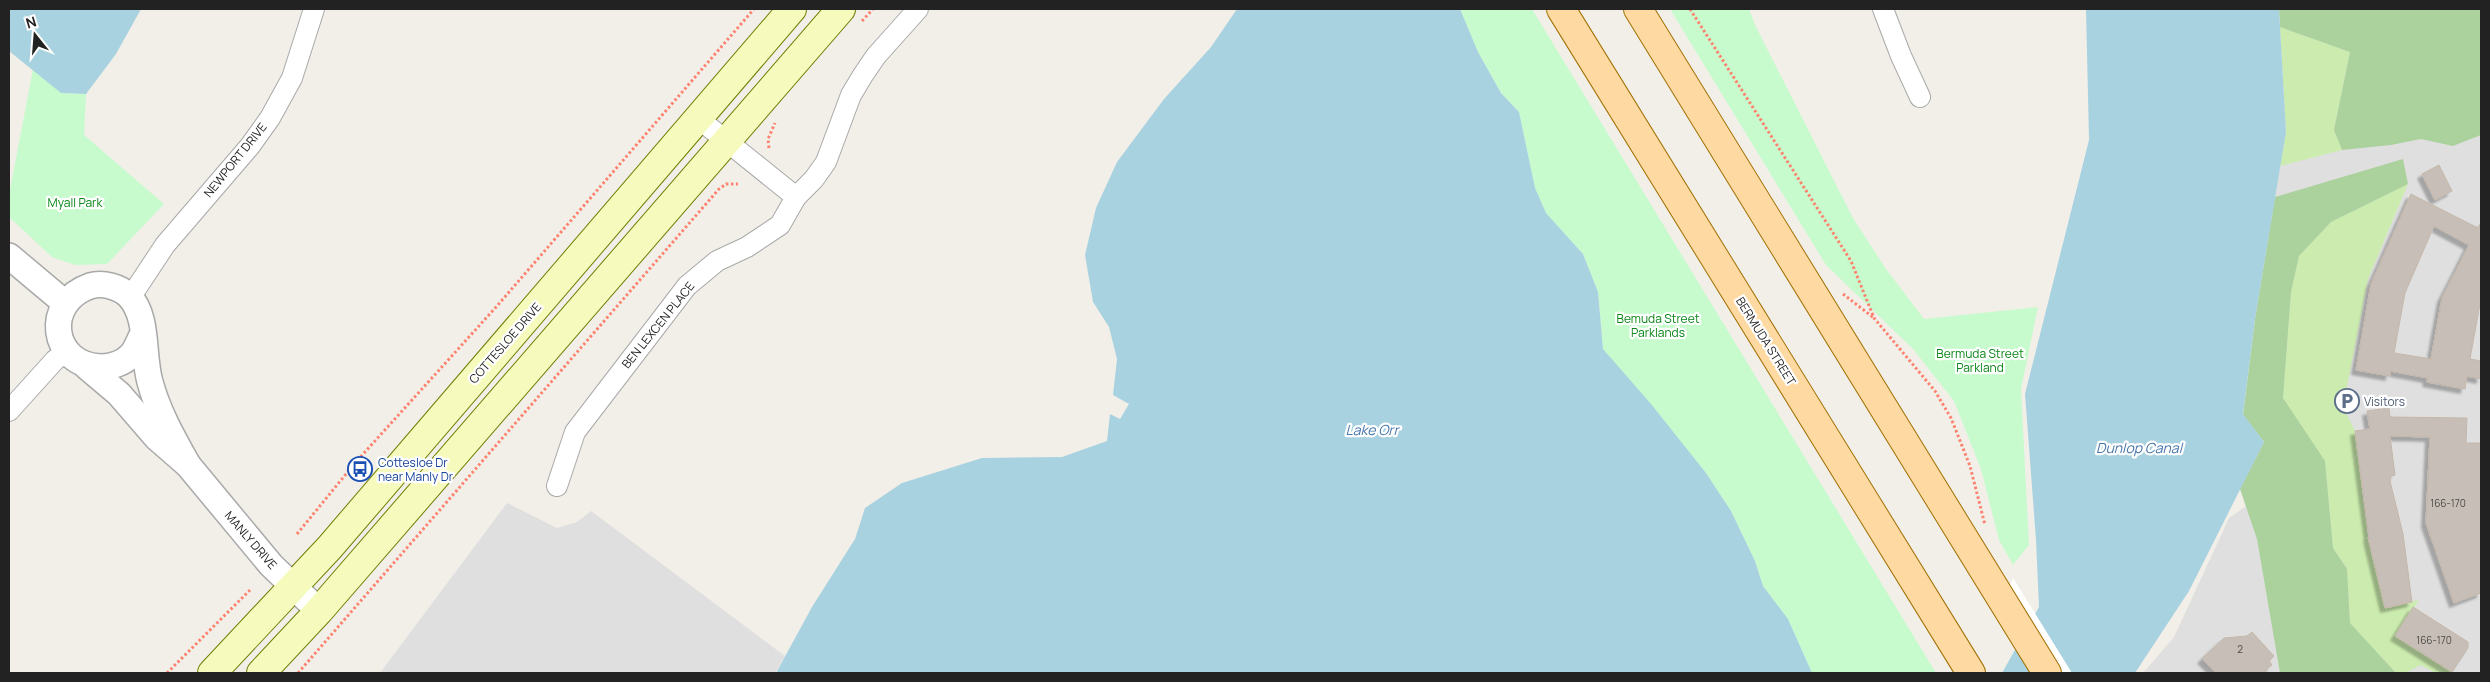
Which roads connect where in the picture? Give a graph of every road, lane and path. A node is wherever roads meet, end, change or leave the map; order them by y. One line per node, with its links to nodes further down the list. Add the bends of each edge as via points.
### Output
1 (314, 9): 16 (street, NEWPORT DRIVE, via 292,78 270,118 165,245)
2 (754, 9): 25 (path, via 503,299 355,463)
3 (792, 9): 11 (main road, COTTESLOE DRIVE)
4 (841, 9): 12 (main road)
5 (918, 9): 14 (street, BEN LEXCEN PLACE, via 862,75 851,95 826,162)
6 (1561, 9): 33 (main road, BERMUDA STREET)
7 (1638, 9): 34 (main road)
8 (1690, 9): 24 (path, via 1852,261 1874,318 1935,391 1951,418 1970,466)
9 (1883, 9): 10 (street)
10 (1920, 97)
11 (699, 119): 12 (street); 26 (main road, COTTESLOE DRIVE)
12 (726, 142): 14 (street); 28 (main road)
13 (738, 184): 32 (path, via 726,184 719,189)
14 (796, 197): 23 (street, BEN LEXCEN PLACE, via 780,226 746,248 717,261 687,286 575,432)
15 (9, 256): 17 (street)
16 (130, 298): 17 (street, via 110,285 93,285 77,291); 18 (street, via 136,303 142,319)
17 (65, 303): 19 (street, via 58,328)
18 (142, 335): 20 (street, via 131,356 111,367); 22 (street, MANLY DRIVE, via 150,381 162,417)
19 (67, 352): 20 (street); 21 (street, via 55,360)
20 (87, 367): 22 (street, MANLY DRIVE, via 120,394 157,438)
21 (9, 411)
22 (188, 465): 26 (street, MANLY DRIVE, via 242,532)
23 (557, 486)
24 (1987, 532)
25 (297, 534)
26 (294, 586): 28 (street, MANLY DRIVE); 30 (main road, COTTESLOE DRIVE)
27 (250, 590): 29 (path)
28 (318, 611): 31 (main road)
29 (167, 673)
30 (212, 673)
31 (261, 673)
32 (298, 673)
33 (1971, 673)
34 (2047, 673)

